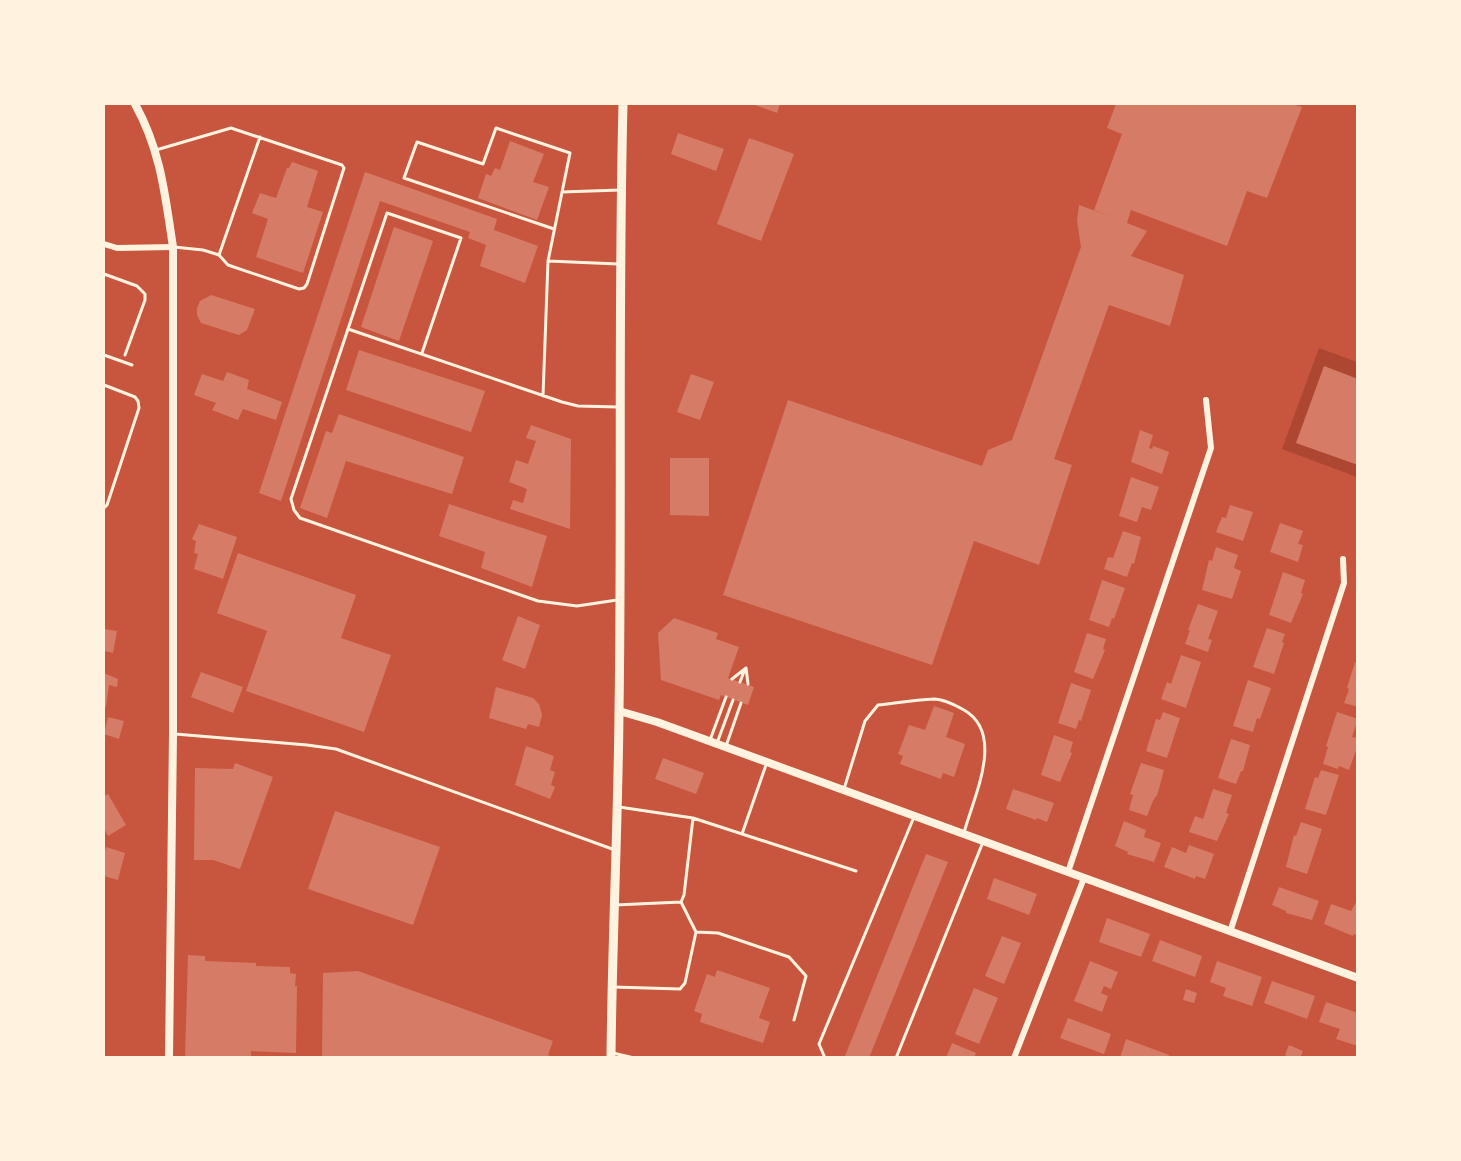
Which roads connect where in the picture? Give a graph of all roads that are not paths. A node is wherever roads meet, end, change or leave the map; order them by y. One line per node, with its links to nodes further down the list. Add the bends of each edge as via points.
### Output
1 (135, 104): 4 (street)
2 (623, 104): 5 (main road)
3 (260, 136): 4 (lane, via 225,129); 10 (lane); 10 (lane, via 344,168 307,284 299,289 228,265)
4 (156, 150): 9 (street)
5 (622, 189): 6 (lane); 12 (main road)
6 (562, 192): 7 (lane); 7 (lane, via 570,153 496,128 483,164 417,142 404,178)
7 (554, 230): 11 (lane)
8 (104, 243): 9 (street, via 117,248)
9 (173, 247): 10 (lane); 30 (street)
10 (219, 255)
11 (548, 261): 12 (lane); 17 (lane)
12 (622, 264): 19 (main road)
13 (348, 329): 14 (lane); 14 (lane, via 387,213 460,238); 21 (lane, via 291,499 300,518 538,601 577,606)
14 (422, 353): 17 (lane)
15 (104, 356): 16 (lane)
16 (132, 365)
17 (543, 396): 19 (lane, via 578,406)
18 (1206, 400): 43 (street, via 1211,448)
19 (620, 407): 21 (main road)
20 (1343, 559): 48 (street, via 1344,583)
21 (619, 599): 29 (main road)
22 (746, 668): 23 (lane); 24 (lane); 25 (lane)
23 (732, 679)
24 (740, 682)
25 (748, 684)
26 (726, 697): 31 (lane)
27 (733, 700): 31 (lane)
28 (741, 703): 32 (lane)
29 (619, 711): 31 (street); 35 (main road)
30 (173, 734): 41 (lane, via 336,749); 53 (street)
31 (713, 743): 32 (street)
32 (726, 747): 33 (street)
33 (767, 762): 34 (street); 38 (lane)
34 (844, 791): 36 (street); 39 (lane, via 865,721 878,705 936,699 953,704 973,715 981,727 986,749)
35 (617, 807): 37 (lane); 41 (main road)
36 (914, 817): 39 (street); 55 (lane, via 819,1044)
37 (693, 818): 38 (lane); 45 (lane)
38 (742, 834): 42 (lane)
39 (963, 835): 40 (street)
40 (982, 842): 43 (street); 56 (lane)
41 (617, 851): 46 (main road)
42 (856, 871)
43 (1068, 872): 44 (street)
44 (1084, 878): 48 (street); 57 (street)
45 (681, 902): 46 (lane); 47 (lane)
46 (614, 905): 50 (main road)
47 (696, 932): 50 (lane, via 685,983 680,988); 51 (lane, via 718,933 789,957 806,976)
48 (1230, 932): 49 (street)
49 (1358, 978)
50 (612, 987): 52 (main road)
51 (794, 1020)
52 (611, 1055): 54 (lane)
53 (170, 1058)
54 (634, 1058)
55 (825, 1058)
56 (896, 1058)
57 (1014, 1058)

